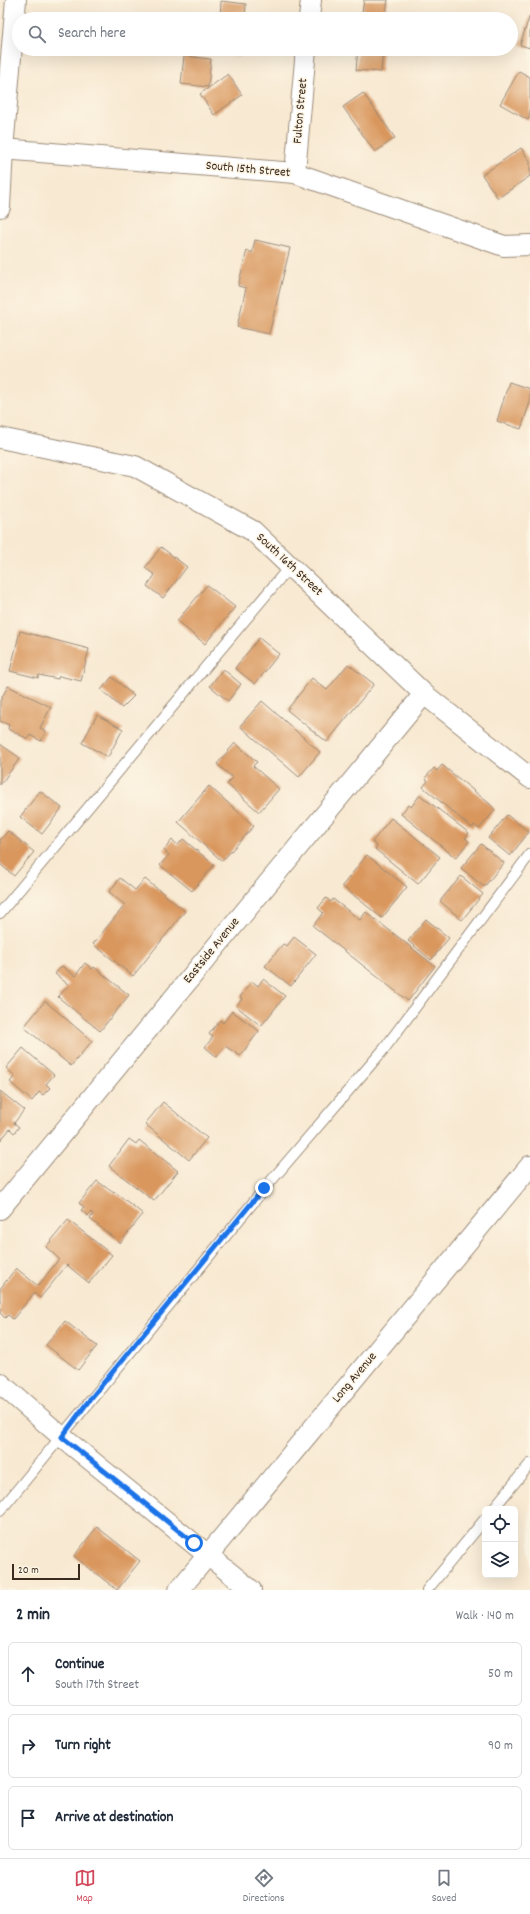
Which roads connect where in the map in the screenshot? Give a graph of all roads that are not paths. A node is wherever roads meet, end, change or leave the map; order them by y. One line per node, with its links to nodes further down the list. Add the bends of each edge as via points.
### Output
1 (16, 0): 3 (street)
2 (311, 0): 4 (street)
3 (15, 12)
4 (310, 12)
5 (12, 46): 7 (street)
6 (305, 56): 8 (street, Fulton Street)
7 (3, 149): 8 (street, South 15th Street); 9 (street)
8 (295, 173): 10 (street, South 15th Street, via 504,246)
9 (0, 207)
10 (530, 245)
11 (0, 438): 12 (street, South 16th Street, via 135,466 253,531)
12 (291, 565): 13 (street, South 16th Street); 16 (lane)
13 (424, 694): 14 (street, South 16th Street); 18 (street, Eastside Avenue)
14 (530, 778)
15 (530, 854): 20 (lane, via 384,1049 264,1188 87,1403)
16 (0, 913)
17 (530, 1166): 25 (street, Long Avenue)
18 (0, 1209)
19 (0, 1383): 20 (street)
20 (62, 1437): 23 (lane); 25 (street)
21 (530, 1464): 22 (lane)
22 (495, 1506)
23 (0, 1511)
24 (482, 1523): 28 (lane)
25 (209, 1555): 26 (street, Long Avenue); 27 (street)
26 (179, 1590)
27 (251, 1590)
28 (427, 1590)

